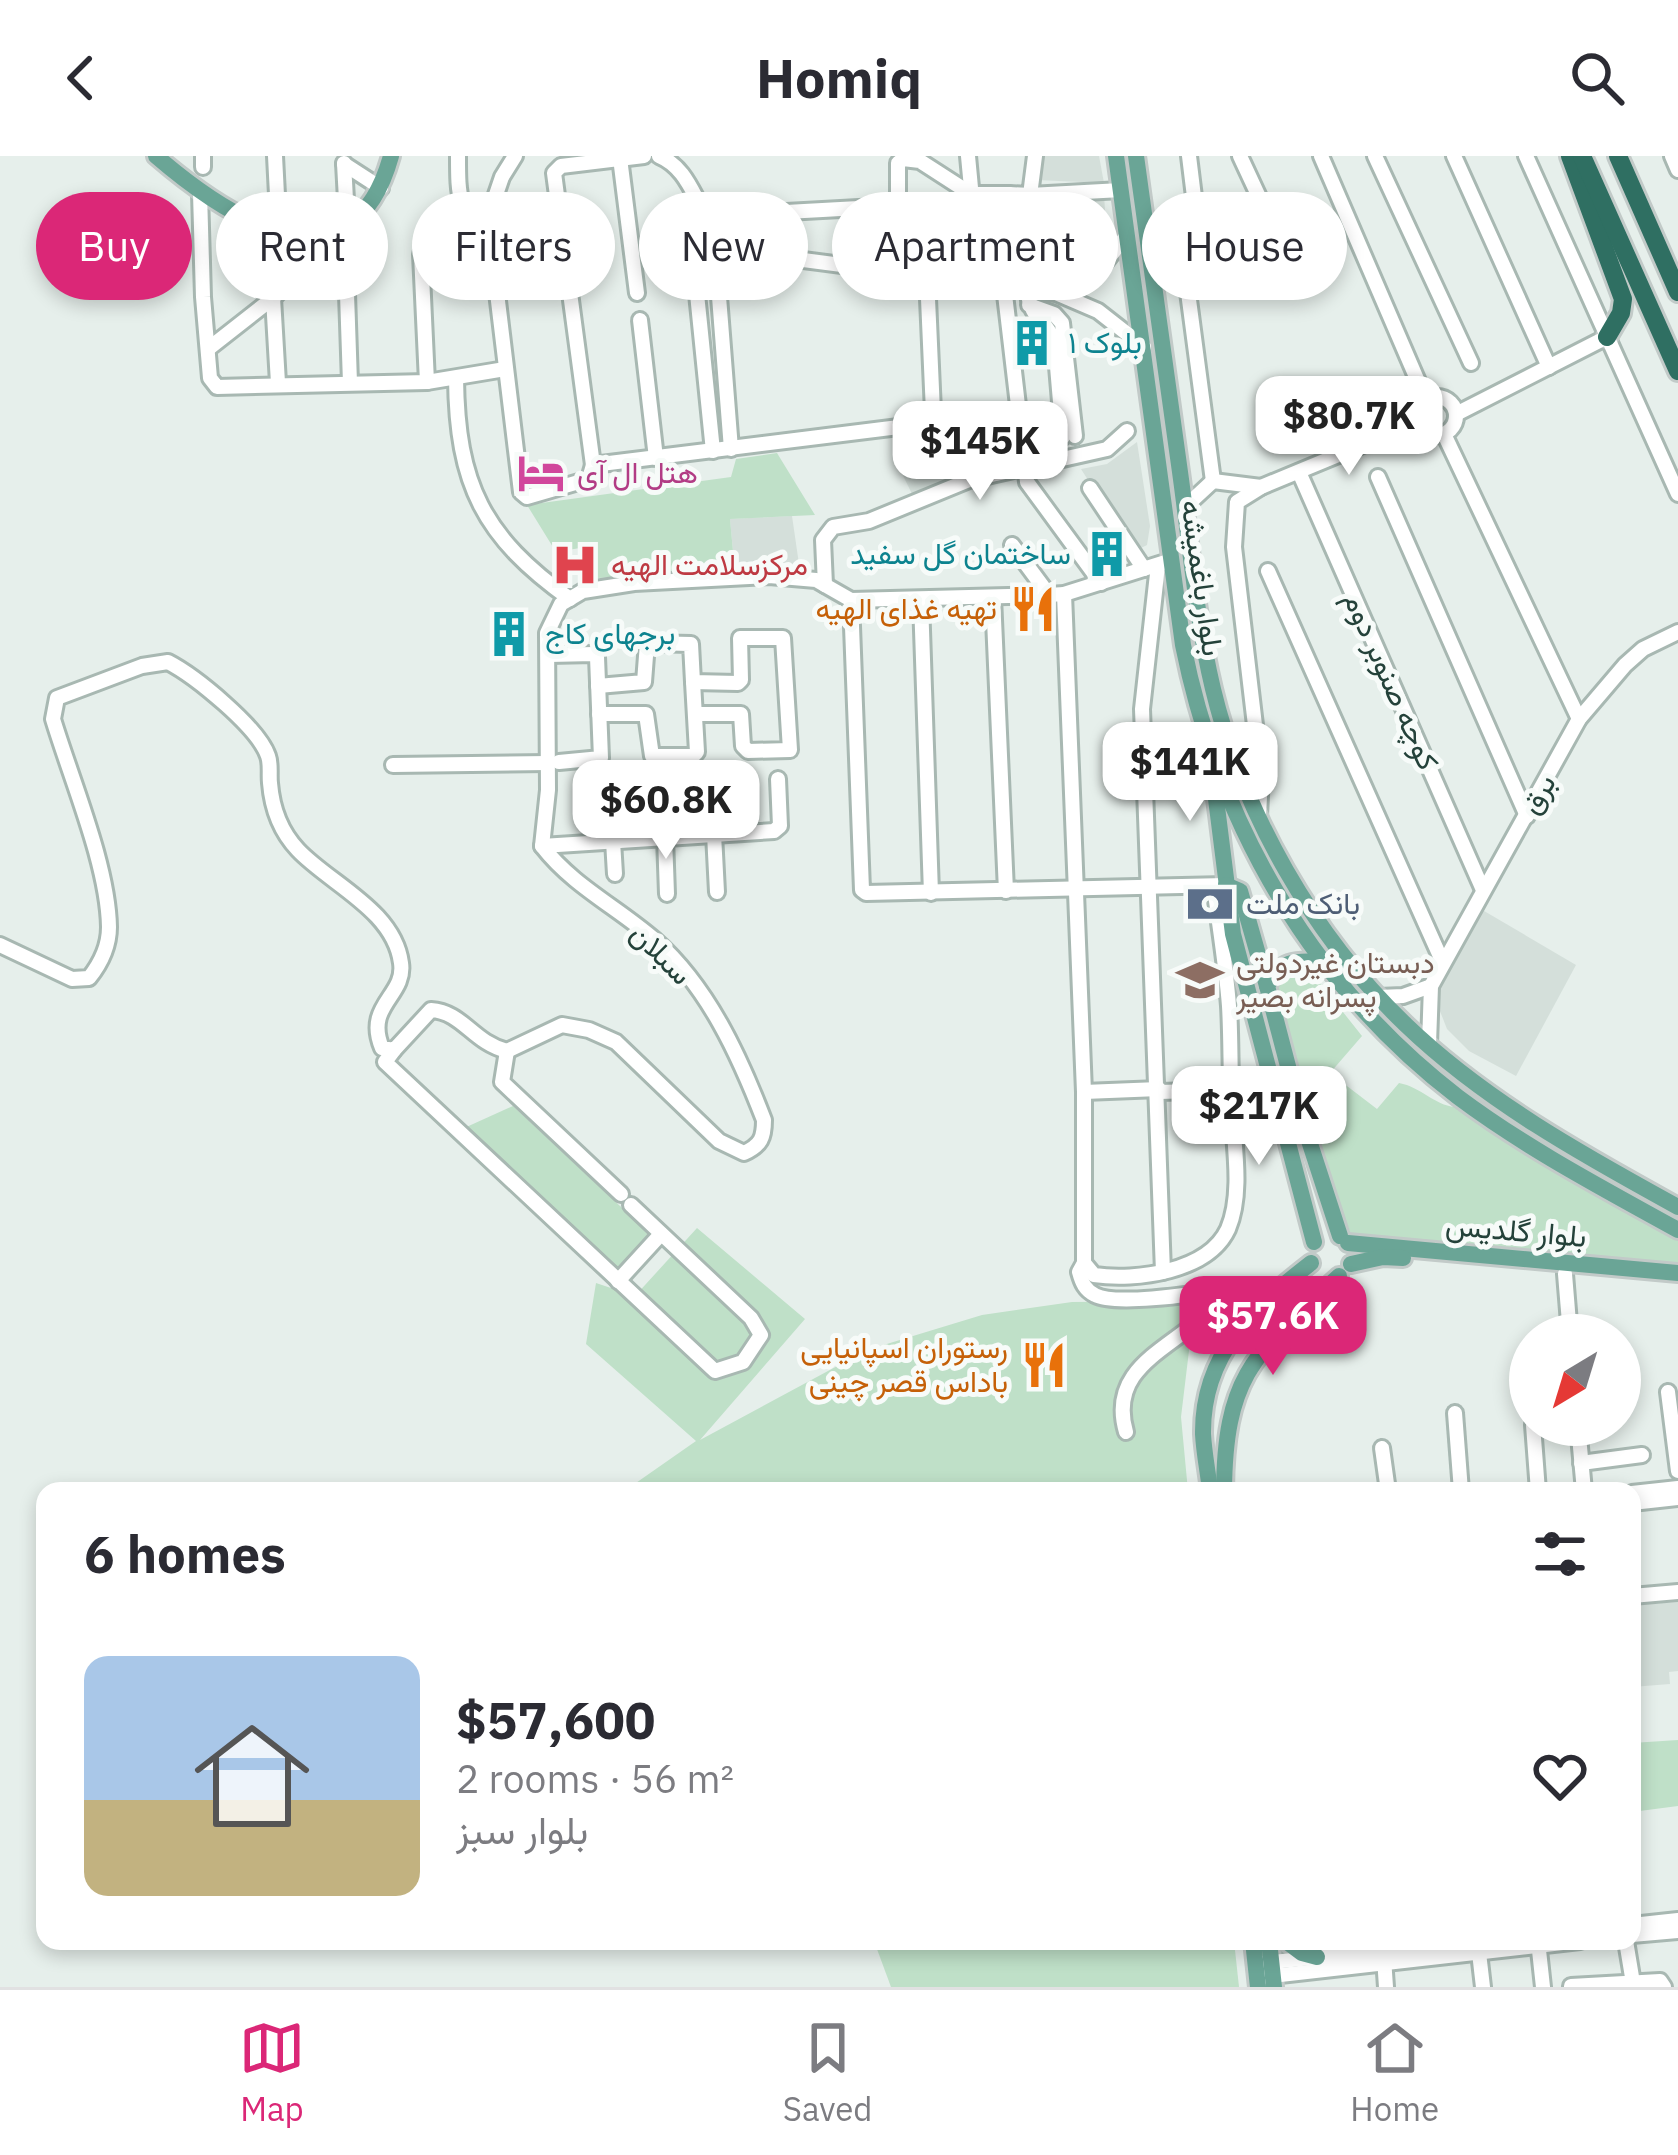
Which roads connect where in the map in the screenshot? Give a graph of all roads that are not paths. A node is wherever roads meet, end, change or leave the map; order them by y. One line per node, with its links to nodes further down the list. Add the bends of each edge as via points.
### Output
1 (156, 156): 40 (main road)
2 (275, 156): 28 (street)
3 (391, 156): 26 (main road)
4 (458, 156): 31 (street)
5 (515, 156): 32 (street)
6 (644, 156): 22 (street)
7 (658, 156): 33 (street)
8 (968, 156): 36 (street)
9 (1034, 156): 37 (street)
10 (1116, 156): 27 (main road, بلوار باغمیشه)
11 (1136, 156): 41 (main road, بلوار باغمیشه)
12 (1240, 156): 39 (street)
13 (1321, 156): 73 (street)
14 (1376, 156): 65 (street)
15 (1454, 156): 66 (street)
16 (1526, 156): 62 (street)
17 (1570, 156): 62 (highway, via 1623,299)
18 (1582, 156): 68 (highway)
19 (1618, 156): 46 (highway)
20 (1672, 156): 25 (street)
21 (1191, 157): 86 (street, via 1200,245 1197,259 1184,262)
22 (620, 158): 48 (street); 82 (street, via 554,173)
23 (344, 160): 26 (street); 29 (street)
24 (934, 163): 34 (street, via 903,159); 35 (street)
25 (1678, 170)
26 (381, 188): 30 (main road)
27 (1121, 190): 38 (street); 44 (main road, بلوار باغمیشه)
28 (277, 192)
29 (346, 192)
30 (378, 192)
31 (460, 192)
32 (498, 192)
33 (695, 192)
34 (896, 192)
35 (973, 192)
36 (976, 192)
37 (1030, 192)
38 (1085, 192)
39 (1257, 192)
40 (200, 193): 42 (main road); 64 (street)
41 (1142, 199)
42 (216, 203)
43 (1142, 214): 44 (street)
44 (1126, 225): 45 (street); 63 (main road, بلوار باغمیشه)
45 (1118, 239)
46 (1674, 274): 47 (highway)
47 (1678, 292)
48 (637, 293)
49 (269, 300): 64 (street)
50 (272, 300): 71 (street)
51 (347, 300): 72 (street)
52 (423, 300): 70 (street)
53 (497, 300): 67 (street)
54 (698, 300): 80 (street)
55 (719, 300): 79 (street)
56 (928, 300): 79 (street, via 933,412 923,424)
57 (1019, 300): 83 (street)
58 (1032, 300): 78 (street, via 1062,323)
59 (1072, 300): 63 (street)
60 (1156, 300): 90 (main road, بلوار باغمیشه)
61 (640, 320): 81 (street)
62 (1606, 337): 66 (street); 89 (street)
63 (1144, 347): 92 (main road, بلوار باغمیشه)
64 (208, 349): 71 (street, via 217,387)
65 (1471, 363)
66 (1549, 367): 74 (street)
67 (505, 369): 69 (street); 82 (street, via 524,496 589,479)
68 (1678, 371)
69 (456, 378): 70 (street); 98 (street, via 460,456 481,506 508,545)
70 (427, 382): 72 (street)
71 (278, 383): 72 (street)
72 (350, 383)
73 (1426, 400): 74 (street, via 1445,399); 75 (street)
74 (1456, 414): 77 (street)
75 (1418, 422): 77 (street); 84 (street)
76 (1127, 431): 83 (street, via 1107,449)
77 (1444, 434): 107 (street)
78 (1069, 437)
79 (731, 449): 80 (street)
80 (713, 451): 81 (street)
81 (656, 458): 82 (street)
82 (593, 465)
83 (1024, 467): 94 (street); 95 (street, via 833,527 823,540)
84 (1299, 472): 88 (street); 124 (street, کوچه صنوبر دوم)
85 (1378, 477): 114 (street)
86 (1213, 481): 88 (street); 90 (street)
87 (1090, 488): 92 (street)
88 (1261, 488): 115 (street, via 1237,502 1233,520 1262,776)
89 (1678, 494)
90 (1185, 507): 115 (main road, بلوار باغمیشه, via 1214,693)
91 (1012, 545): 96 (street)
92 (1158, 564): 94 (street); 108 (main road, بلوار باغمیشه); 122 (street, via 1142,709)
93 (1268, 571): 131 (street)
94 (1101, 583): 96 (street)
95 (825, 585): 98 (street, via 769,576 634,583); 99 (street)
96 (1056, 595): 97 (street); 123 (street)
97 (993, 597): 100 (street); 125 (street)
98 (570, 599): 102 (street, via 551,621)
99 (851, 600): 100 (street); 127 (street, via 862,890)
100 (921, 601): 127 (street)
101 (1678, 632): 107 (street, برق, via 1643,649)
102 (549, 655): 104 (street, via 596,654); 109 (street)
103 (693, 682): 104 (street, via 691,644 647,643 644,682); 106 (street); 106 (street, via 740,682 740,638 783,638 790,750 745,750 741,714)
104 (598, 686): 105 (street)
105 (599, 714): 106 (street, via 646,714 656,758 696,754); 109 (street, via 600,759)
106 (695, 714)
107 (1579, 718): 114 (street, برق)
108 (1211, 756): 121 (main road); 130 (main road, بلوار باغمیشه, via 1260,864)
109 (554, 762): 110 (street); 119 (street)
110 (393, 765)
111 (778, 779): 116 (street, via 778,830)
112 (676, 781): 117 (street)
113 (617, 785): 118 (street)
114 (1527, 815): 124 (street, برق)
115 (1259, 816): 134 (main road, بلوار باغمیشه, via 1320,923)
116 (714, 834): 117 (street); 126 (street)
117 (673, 837): 118 (street); 128 (street)
118 (616, 841): 119 (street); 120 (street)
119 (542, 846): 139 (street, سبلان, via 676,960 723,1028 764,1136 744,1153 719,1141 616,1042 589,1030 562,1025)
120 (615, 874)
121 (1220, 885): 122 (street); 132 (main road, via 1240,891); 135 (main road); 136 (street)
122 (1149, 887): 123 (street); 140 (street)
123 (1075, 890): 125 (street); 142 (street)
124 (1483, 890): 131 (street, برق)
125 (1006, 891): 127 (street)
126 (717, 892)
127 (931, 893)
128 (667, 894)
129 (0, 945): 138 (street, via 72,980 89,978 103,960 103,881 53,719 58,698 168,662 218,697 261,746 287,838 382,924 401,961 376,1020 382,1048)
130 (1321, 962): 132 (main road, via 1284,964); 144 (main road, بلوار باغمیشه, via 1386,1035 1460,1098)
131 (1442, 963): 133 (street, برق)
132 (1268, 986): 146 (main road)
133 (1430, 986): 134 (street); 137 (street)
134 (1379, 997): 137 (main road, بلوار باغمیشه)
135 (1249, 999): 136 (street, via 1235,994); 147 (main road)
136 (1229, 1004): 141 (street)
137 (1429, 1045): 143 (main road, بلوار باغمیشه, via 1500,1101)
138 (394, 1050): 139 (street, via 431,1010 448,1011 486,1046); 154 (street, via 385,1062)
139 (507, 1052): 145 (street, via 502,1082)
140 (1159, 1090): 141 (street); 142 (street); 152 (street)
141 (1231, 1090): 152 (street, via 1234,1204 1227,1231 1211,1251)
142 (1084, 1092): 148 (street)
143 (1678, 1207)
144 (1678, 1229)
145 (661, 1234): 154 (street); 154 (street, via 751,1318 761,1335 742,1362 716,1372)
146 (1344, 1239): 147 (main road, via 1323,1235); 150 (main road, بلوار گلدیس); 151 (main road, via 1352,1253)
147 (1314, 1242): 149 (main road)
148 (1084, 1263): 152 (street, via 1094,1275); 159 (street, via 1084,1287 1099,1298 1212,1289 1220,1298 1123,1388)
149 (1311, 1263): 151 (main road, via 1322,1275); 166 (main road, via 1255,1309 1225,1349 1203,1434)
150 (1566, 1268): 151 (main road, بلوار گلدیس, via 1383,1256); 153 (main road, بلوار گلدیس); 155 (main road, بلوار گلدیس); 156 (street)
151 (1345, 1270): 167 (main road, via 1247,1369 1229,1423)
152 (1163, 1271)
153 (1678, 1273)
154 (618, 1281)
155 (1678, 1284)
156 (1569, 1314)
157 (1668, 1392): 165 (street)
158 (1455, 1413): 169 (street)
159 (1126, 1432)
160 (1535, 1446): 170 (street)
161 (1580, 1446): 164 (street)
162 (1382, 1448): 168 (street)
163 (1642, 1455): 164 (street)
164 (1581, 1463): 171 (street)
165 (1678, 1471)
166 (1220, 1482)
167 (1223, 1482)
168 (1387, 1482)
169 (1460, 1482)
170 (1537, 1482)
171 (1583, 1482)
172 (1678, 1487): 173 (street)
173 (1641, 1492)
174 (1678, 1498): 175 (street)
175 (1641, 1502)
176 (1678, 1592): 177 (street)
177 (1641, 1595)
178 (1678, 1920): 179 (street)
179 (1641, 1924)
180 (1678, 1931): 181 (street)
181 (1641, 1936)
182 (1297, 1950): 187 (main road)
183 (1479, 1950): 194 (street)
184 (1540, 1950): 195 (street)
185 (1630, 1950): 189 (street)
186 (1383, 1951): 187 (street); 193 (street)
187 (1312, 1965): 188 (street); 192 (street)
188 (1265, 1975)
189 (1633, 1983): 191 (street); 196 (street)
190 (1571, 1986): 191 (street)
191 (1597, 1986)
192 (1298, 1987)
193 (1385, 1987)
194 (1483, 1987)
195 (1543, 1987)
196 (1664, 1987)

